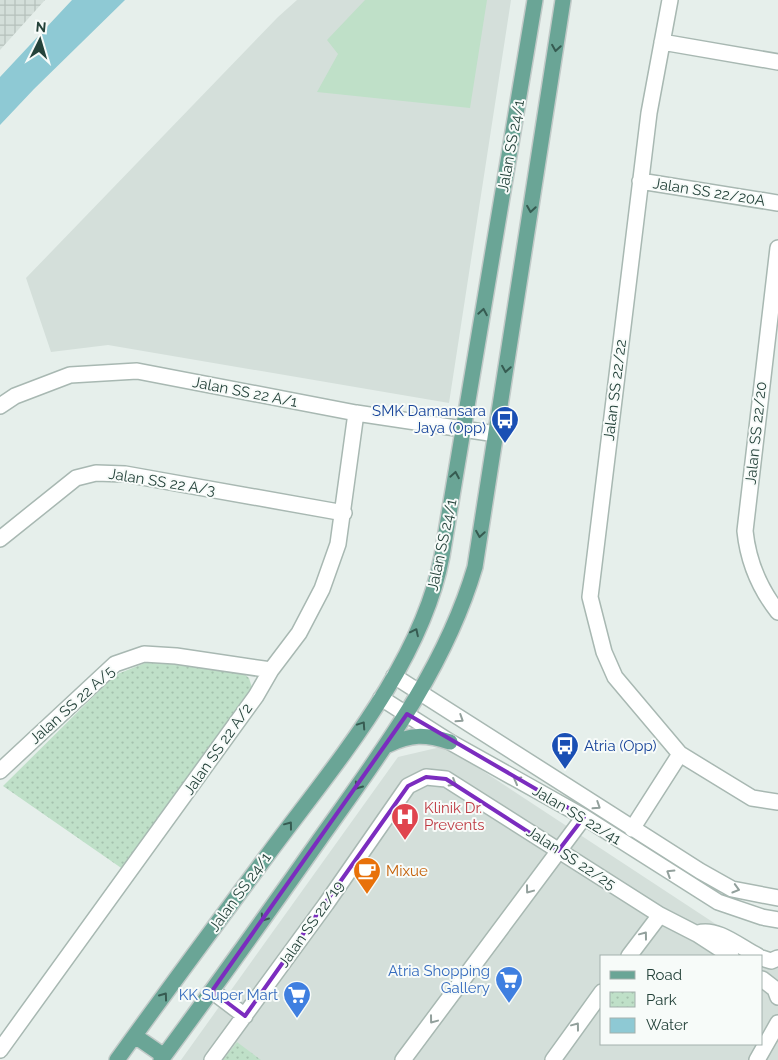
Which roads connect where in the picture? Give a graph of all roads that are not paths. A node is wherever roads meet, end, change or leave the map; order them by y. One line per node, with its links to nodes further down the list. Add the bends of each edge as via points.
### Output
1 (536, 0): 12 (main road, Jalan SS 24/1, one-way to 1)
2 (563, 0): 13 (main road, Jalan SS 24/1, one-way to 13)
3 (670, 0): 4 (street, Jalan SS 22/22)
4 (662, 42): 5 (street); 6 (street, Jalan SS 22/22)
5 (778, 62)
6 (640, 181): 7 (street, Jalan SS 22/20A); 24 (street, Jalan SS 22/22, via 590,597 604,652 615,677)
7 (778, 203)
8 (778, 248): 9 (street, Jalan SS 22/20)
9 (772, 349): 16 (street, Jalan SS 22/20, via 745,531 747,550 758,580)
10 (0, 406): 11 (street, Jalan SS 22 A/1, via 15,396 70,375 136,372)
11 (356, 413): 12 (street, Jalan SS 22 A/1); 14 (street, Jalan SS 22 A/2)
12 (463, 429): 13 (street, Jalan SS 22 A/1); 18 (main road, Jalan SS 24/1, one-way to 12, via 437,582)
13 (496, 434): 19 (main road, Jalan SS 24/1, one-way to 19, via 472,575 457,618)
14 (344, 513): 15 (street, Jalan SS 22 A/3, via 126,474 96,473 76,478); 17 (street, Jalan SS 22 A/2, via 338,544 322,589 299,634)
15 (0, 539)
16 (778, 612)
17 (271, 670): 25 (street, Jalan SS 22 A/5, via 144,654 115,664); 47 (street, Jalan SS 22 A/2, via 187,793)
18 (394, 676): 19 (street, Jalan SS 22/41); 20 (main road, Jalan SS 24/1)
19 (419, 692): 21 (main road, Jalan SS 24/1); 29 (street, Jalan SS 22/41, one-way to 29)
20 (381, 698): 21 (street, Jalan SS 22/41); 46 (main road, Jalan SS 24/1, one-way to 20)
21 (407, 714): 22 (street, Jalan SS 22/41); 23 (main road, Jalan SS 24/1)
22 (450, 742): 23 (main road, via 430,736 404,737); 28 (street, Jalan SS 22/41, one-way to 22)
23 (386, 746): 41 (main road, Jalan SS 24/1, one-way to 41)
24 (680, 754): 27 (street, Jalan SS 22/22, via 752,798); 29 (street)
25 (0, 771)
26 (408, 786): 30 (street, Jalan SS 22/25, one-way to 30, via 426,777 446,779); 44 (street, Jalan SS 22/19)
27 (778, 802)
28 (584, 817): 30 (street); 33 (street, Jalan SS 22/41, one-way to 28, via 718,902)
29 (632, 829): 31 (street, Jalan SS 22/41, one-way to 31, via 732,889)
30 (558, 851): 32 (street, Jalan SS 22/25); 51 (street, one-way to 51)
31 (778, 898)
32 (660, 915): 34 (street, Jalan SS 22/25); 35 (street, one-way to 32)
33 (778, 920)
34 (697, 934): 36 (street, Jalan SS 22/25); 37 (street, via 719,935)
35 (629, 955)
36 (729, 955)
37 (756, 955)
38 (763, 958): 39 (street, via 771,961)
39 (778, 958)
40 (763, 980): 43 (street, via 775,988)
41 (212, 991): 44 (street); 48 (main road, Jalan SS 24/1)
42 (600, 995): 52 (street, one-way to 42)
43 (778, 998)
44 (245, 1016): 50 (street, Jalan SS 22/19)
45 (778, 1023): 53 (street)
46 (135, 1036): 48 (main road); 49 (main road, Jalan SS 24/1)
47 (0, 1050)
48 (163, 1058)
49 (117, 1060)
50 (212, 1060)
51 (403, 1060)
52 (553, 1060)
53 (757, 1060)

